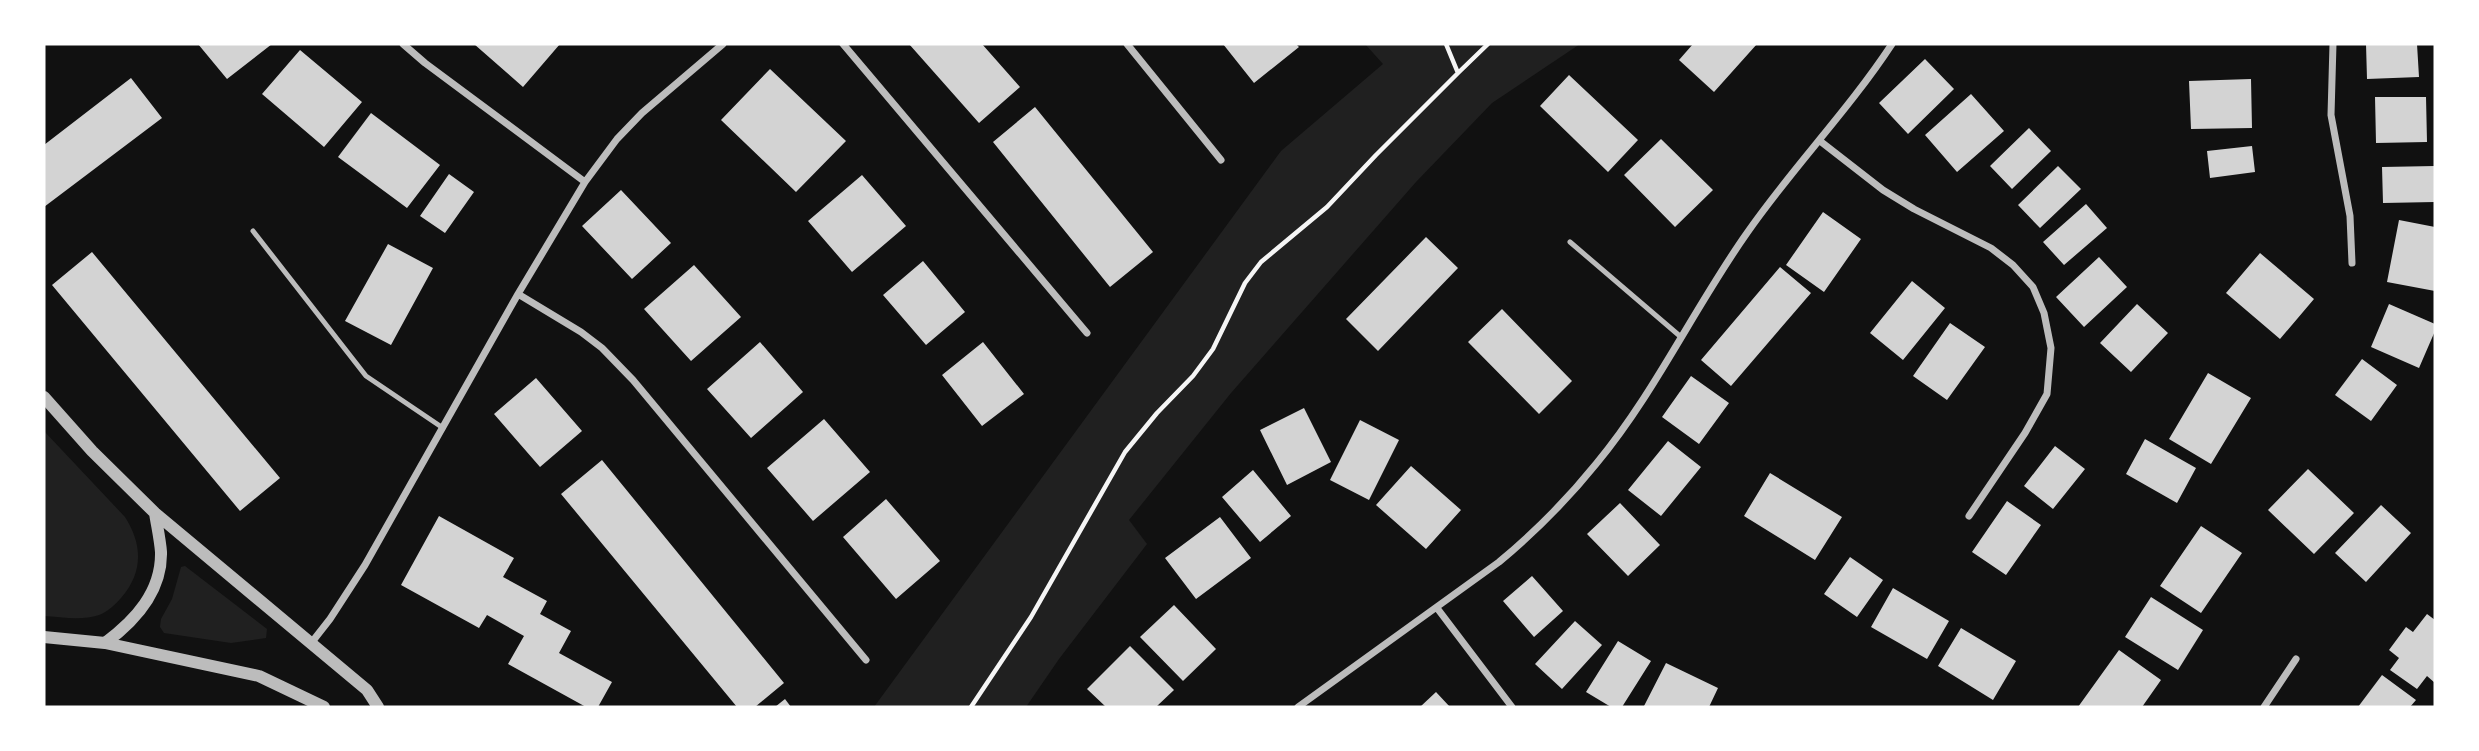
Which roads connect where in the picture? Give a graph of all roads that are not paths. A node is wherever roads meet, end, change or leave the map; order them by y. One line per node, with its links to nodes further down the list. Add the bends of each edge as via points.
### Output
1 (403, 44): 9 (street)
2 (723, 44): 9 (street, via 642,113)
3 (843, 44): 14 (street)
4 (1127, 44): 8 (street)
5 (1892, 44): 7 (street)
6 (2333, 44): 12 (street, via 2331,115 2350,216)
7 (1820, 141): 15 (street, via 1744,236); 19 (street, via 1883,190 1992,248 2033,287 2044,313 2051,348 2047,394)
8 (1221, 159)
9 (585, 182): 13 (street)
10 (253, 231): 17 (lane, via 366,376)
11 (1570, 242): 15 (lane)
12 (2352, 263)
13 (518, 294): 17 (street); 25 (street, via 581,332 633,380)
14 (1087, 333)
15 (1681, 337): 20 (street, via 1598,463 1560,506 1525,540)
16 (44, 397): 18 (street)
17 (443, 428): 22 (street, via 365,565)
18 (155, 513): 22 (street); 23 (street, via 161,553 158,582 132,621)
19 (1969, 516)
20 (1437, 608): 28 (street); 29 (street)
21 (44, 637): 23 (street)
22 (312, 642): 27 (street, via 367,690)
23 (105, 643): 26 (street, via 259,677)
24 (2296, 659): 30 (street)
25 (866, 660)
26 (324, 707)
27 (378, 707)
28 (1298, 707)
29 (1512, 707)
30 (2264, 707)

